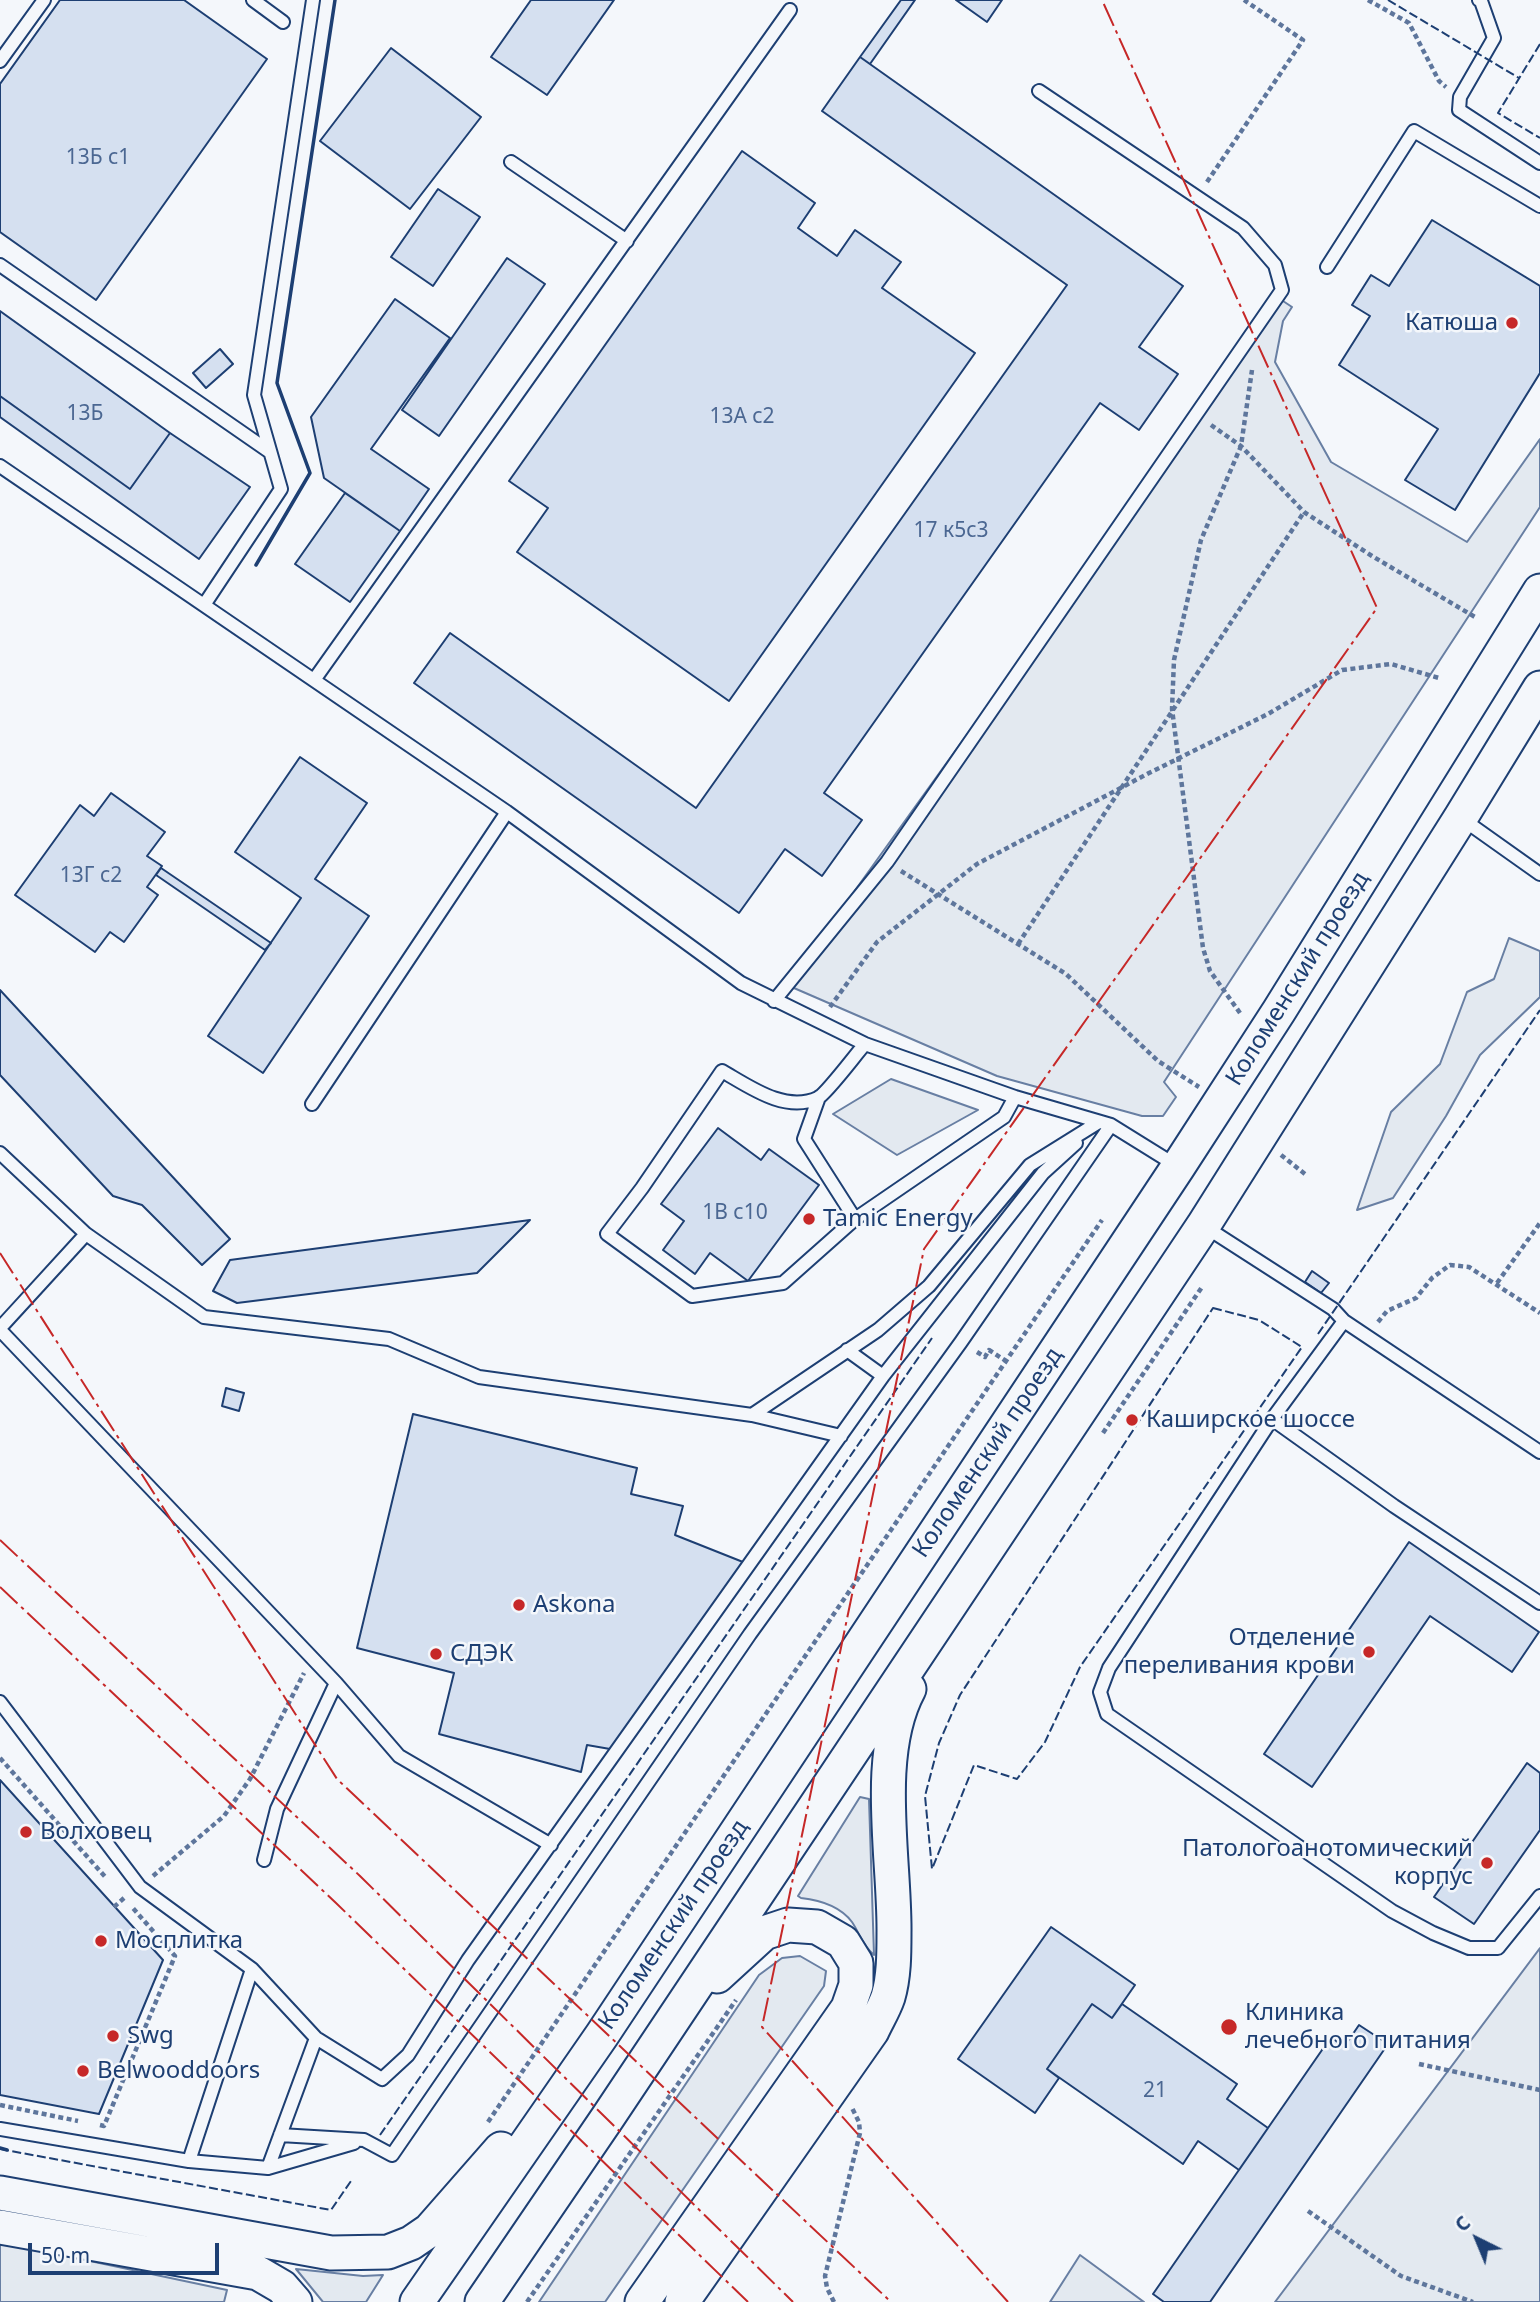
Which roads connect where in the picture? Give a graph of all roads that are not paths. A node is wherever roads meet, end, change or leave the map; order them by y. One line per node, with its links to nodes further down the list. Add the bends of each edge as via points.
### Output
1 (44, 0): 7 (lane)
2 (253, 0): 6 (lane)
3 (313, 0): 15 (lane, via 254,395)
4 (1481, 0): 10 (lane, via 1494,38 1460,97 1459,110)
5 (790, 10): 12 (lane)
6 (283, 22)
7 (0, 61)
8 (1039, 91): 24 (lane, via 1243,228 1275,265 1282,290 887,862)
9 (511, 162): 12 (lane)
10 (1540, 163)
11 (1540, 206): 14 (lane, via 1414,131)
12 (627, 241): 19 (lane)
13 (0, 265): 15 (lane)
14 (1327, 267)
15 (270, 452): 18 (lane, via 281,489)
16 (0, 466): 18 (lane)
17 (1540, 592): 31 (main road, Коломенский проезд)
18 (204, 605): 19 (lane)
19 (314, 680): 21 (lane)
20 (1540, 688): 22 (main road, Коломенский проезд)
21 (507, 813): 24 (lane, via 741,983); 28 (lane)
22 (1461, 817): 23 (lane); 33 (main road, Коломенский проезд)
23 (1540, 874)
24 (774, 1000): 25 (lane)
25 (864, 1044): 26 (lane); 27 (lane)
26 (819, 1097): 32 (lane, via 804,1139); 32 (lane, via 787,1103 722,1071 607,1234 692,1296 783,1283)
27 (1015, 1097): 29 (lane); 32 (lane, via 1001,1120)
28 (312, 1104)
29 (1105, 1123): 31 (lane); 37 (lane, via 1030,1165 929,1286); 38 (lane, via 1043,1173); 56 (lane, via 961,1342 750,1634 392,2155)
30 (0, 1153): 34 (lane)
31 (1178, 1167): 52 (main road, Коломенский проезд)
32 (855, 1219)
33 (1203, 1226): 35 (lane, via 1333,1309); 43 (main road, Коломенский проезд)
34 (86, 1234): 36 (lane); 39 (lane, via 204,1317 388,1339 479,1377)
35 (1344, 1321): 40 (lane); 42 (lane)
36 (0, 1329): 45 (lane)
37 (847, 1350): 38 (lane); 39 (lane)
38 (883, 1376): 41 (lane)
39 (752, 1415): 41 (lane)
40 (1272, 1419): 44 (lane); 49 (lane, via 1109,1668 1100,1692 1107,1714 1392,1910 1433,1933 1469,1948 1498,1948)
41 (841, 1436): 47 (lane)
42 (1540, 1452)
43 (976, 1566): 51 (main road, Коломенский проезд); 65 (main road, via 902,1703 892,1737 889,1791 894,1952 888,1997 872,2031)
44 (1540, 1602)
45 (336, 1683): 47 (lane, via 399,1756); 48 (lane, via 277,1810)
46 (0, 1702): 50 (lane, via 140,1887)
47 (551, 1844): 53 (lane, via 468,1960 408,2055 382,2079)
48 (264, 1860)
49 (1540, 1896)
50 (252, 1969): 53 (lane); 57 (lane)
51 (679, 2010): 63 (main road, Коломенский проезд); 64 (main road, via 764,1933 788,1925 817,1927 843,1942 856,1963 856,1984 848,2008)
52 (602, 2035): 59 (main road, via 429,2230 411,2244 388,2252 331,2253); 62 (main road, Коломенский проезд)
53 (316, 2038): 55 (lane)
54 (0, 2129): 57 (lane)
55 (280, 2135): 56 (lane); 58 (lane)
56 (363, 2140): 58 (lane)
57 (189, 2161): 58 (lane)
58 (268, 2168)
59 (0, 2193)
60 (0, 2227): 61 (main road, via 258,2273 282,2287)
61 (295, 2302)
62 (417, 2302)
63 (482, 2302)
64 (642, 2302)
65 (682, 2302)

